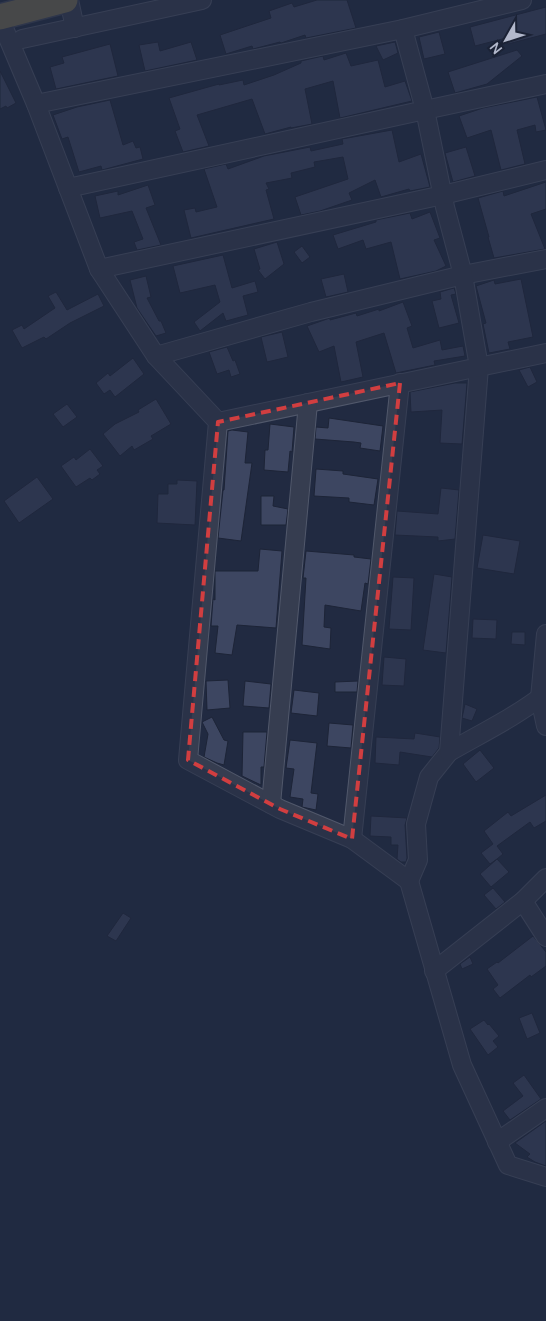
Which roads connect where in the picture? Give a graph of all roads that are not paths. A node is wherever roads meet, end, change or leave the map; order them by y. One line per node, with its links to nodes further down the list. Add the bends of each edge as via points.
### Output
1 (65, 0): 5 (highway)
2 (69, 0): 6 (street)
3 (202, 0): 6 (street)
4 (522, 0): 7 (street)
5 (0, 18): 10 (street)
6 (75, 28): 8 (street)
7 (403, 28): 10 (street); 11 (street)
8 (22, 39)
9 (546, 84): 11 (street)
10 (36, 104): 13 (street)
11 (425, 110): 13 (street); 14 (street)
12 (546, 170): 14 (street)
13 (68, 188): 16 (street)
14 (443, 195): 16 (street); 17 (street)
15 (546, 259): 17 (street)
16 (99, 269): 19 (street)
17 (463, 276): 19 (street, via 311,312); 20 (street)
18 (546, 353): 20 (street)
19 (156, 356): 23 (street)
20 (479, 367): 21 (street); 27 (street)
21 (400, 383): 22 (street); 29 (street)
22 (308, 403): 23 (street); 28 (street)
23 (218, 422): 28 (street, via 188,760)
24 (546, 634): 25 (street)
25 (543, 696): 26 (street); 27 (street)
26 (546, 726)
27 (449, 752): 31 (street, via 429,777 416,824 418,860)
28 (271, 804): 29 (street)
29 (352, 839): 31 (street)
30 (546, 878): 32 (street)
31 (409, 881): 34 (street)
32 (523, 901): 33 (street); 34 (street)
33 (546, 937)
34 (434, 971): 36 (street, via 462,1065)
35 (546, 1108): 36 (street)
36 (497, 1142): 37 (street, via 508,1165)
37 (546, 1177)

